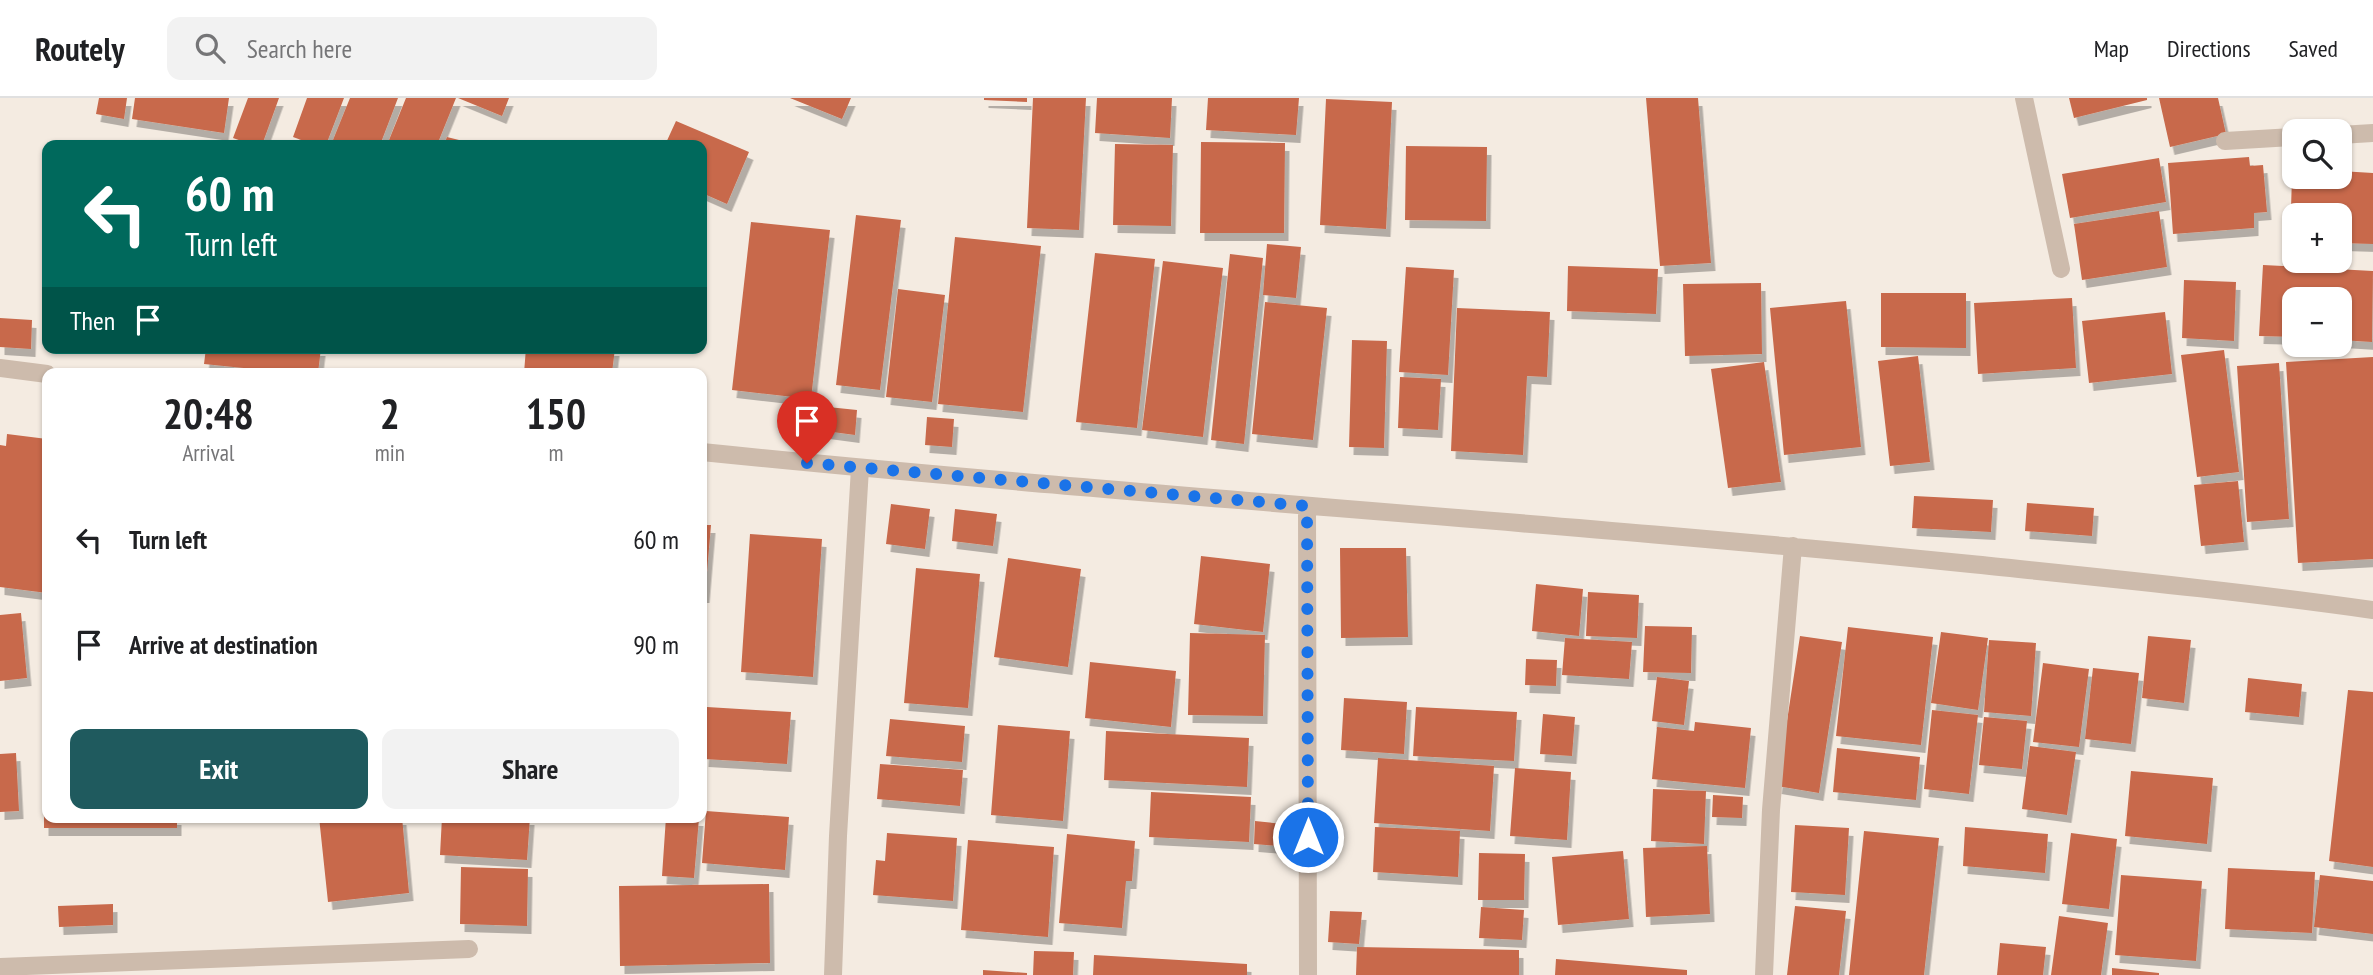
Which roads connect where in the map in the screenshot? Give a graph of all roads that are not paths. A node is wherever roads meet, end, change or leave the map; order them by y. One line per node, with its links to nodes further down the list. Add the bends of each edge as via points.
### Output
1 (2024, 98): 6 (street)
2 (2373, 133): 3 (street)
3 (2352, 134)
4 (2282, 138): 5 (street)
5 (2225, 141)
6 (2061, 269)
7 (0, 368): 8 (street)
8 (42, 373)
9 (707, 453): 10 (street)
10 (860, 468): 11 (street); 16 (street)
11 (1307, 506): 12 (street); 17 (street)
12 (1793, 546): 13 (street, via 2265,594); 18 (street, via 1771,810)
13 (2373, 610)
14 (470, 949): 15 (street)
15 (0, 967)
16 (833, 975)
17 (1308, 975)
18 (1764, 975)

